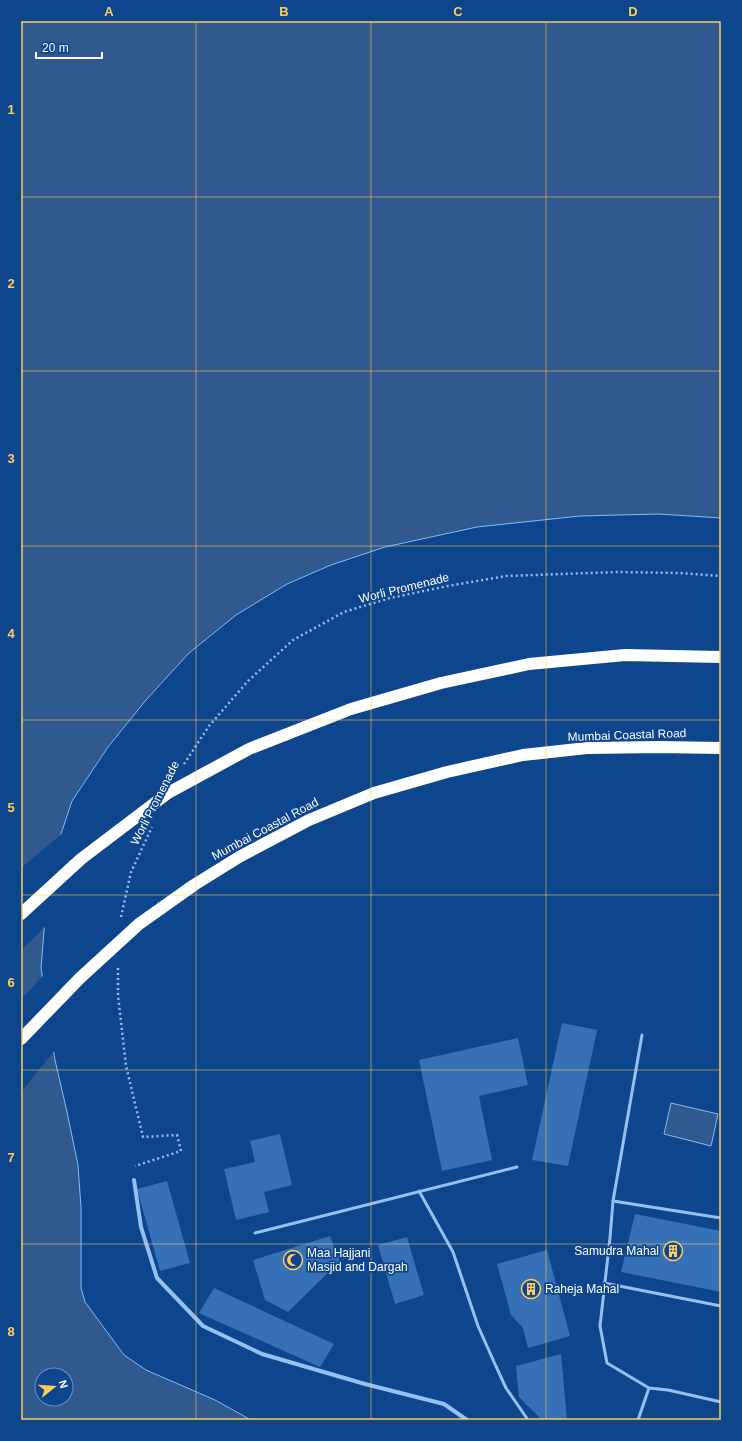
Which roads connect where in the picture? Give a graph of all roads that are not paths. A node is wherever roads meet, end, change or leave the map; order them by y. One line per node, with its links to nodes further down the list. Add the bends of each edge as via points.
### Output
1 (721, 657): 3 (highway, via 625,655 529,664 441,683 351,709 249,750 168,794 82,858)
2 (721, 748): 5 (highway, Mumbai Coastal Road, via 588,748 523,755 447,772 374,794 309,820 239,856 139,924 80,978)
3 (21, 914)
4 (642, 1035): 9 (lane)
5 (21, 1039)
6 (517, 1167): 8 (lane)
7 (134, 1180): 16 (street, via 141,1227 157,1278 203,1326 262,1354 444,1404)
8 (419, 1191): 11 (lane); 17 (lane, via 453,1252 478,1326 506,1388)
9 (613, 1201): 10 (lane); 12 (lane)
10 (721, 1218)
11 (255, 1233)
12 (604, 1283): 13 (lane); 14 (lane, via 600,1326 607,1363)
13 (721, 1306)
14 (649, 1388): 15 (lane); 18 (lane)
15 (721, 1402)
16 (467, 1420)
17 (528, 1420)
18 (638, 1420)

